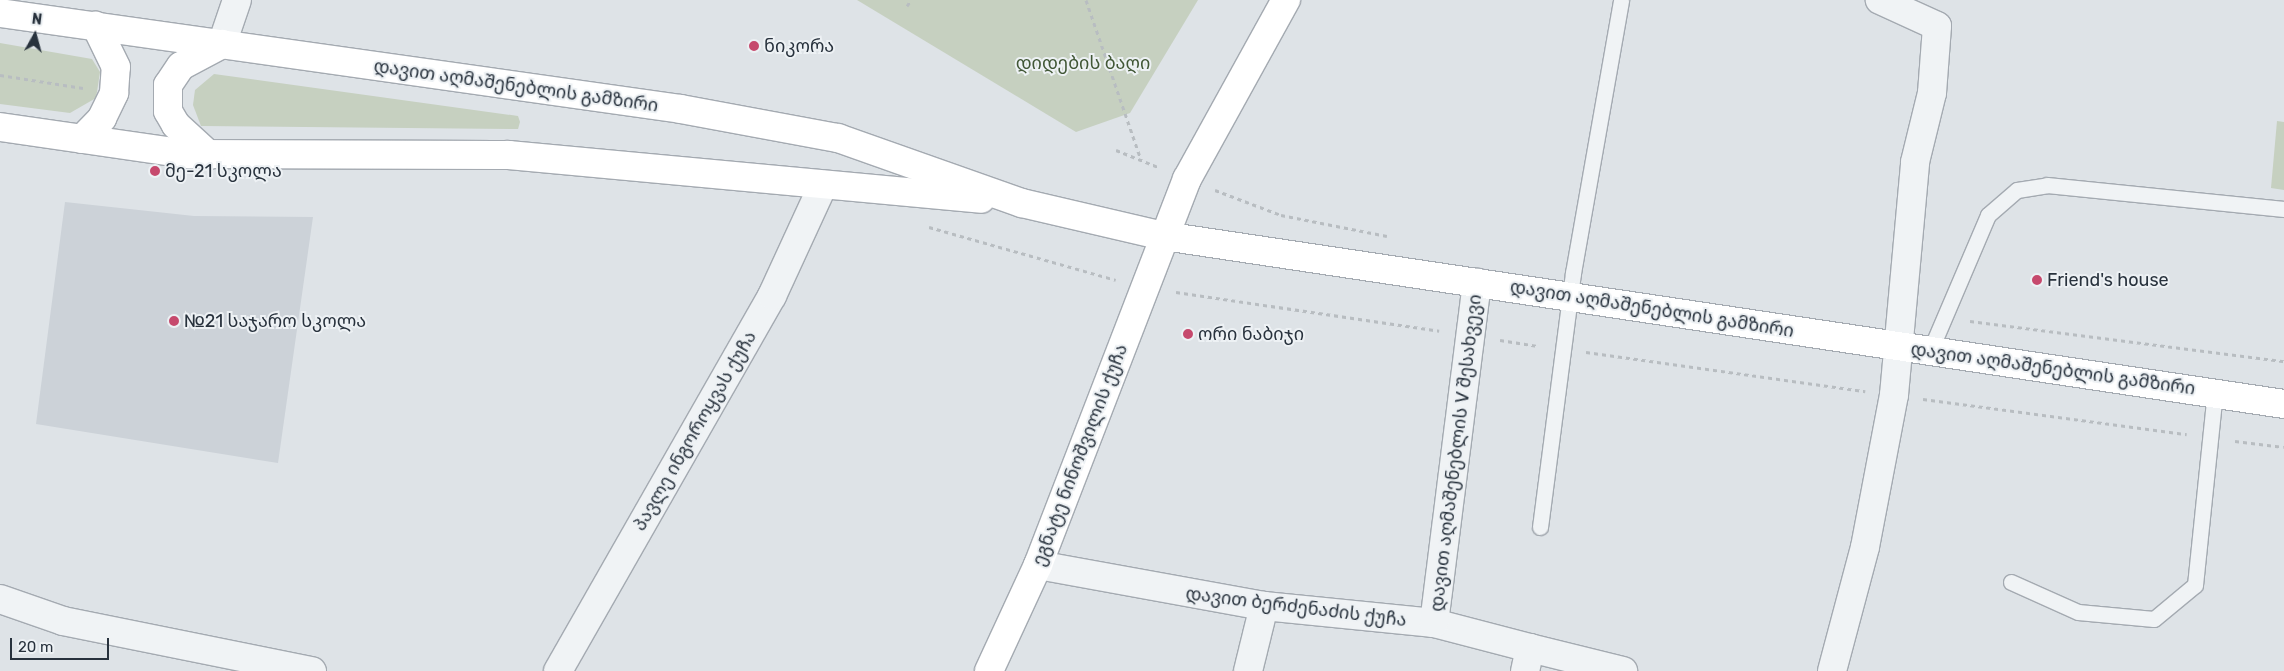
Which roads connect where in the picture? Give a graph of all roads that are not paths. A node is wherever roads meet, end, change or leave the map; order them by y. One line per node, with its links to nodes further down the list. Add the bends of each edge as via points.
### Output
1 (237, 0): 7 (street)
2 (1286, 0): 14 (main road, ეგნატე ნინოშვილის ქუჩა, via 1187,179)
3 (1621, 0): 16 (lane)
4 (1880, 0): 17 (street, via 1937,26 1932,93 1915,162 1904,313)
5 (0, 13): 6 (main road, დავით აღმაშენებლის გამზირი)
6 (96, 26): 7 (main road, დავით აღმაშენებლის გამზირი); 9 (main road, via 116,67 114,93 102,118)
7 (222, 44): 10 (main road, via 181,66 168,85 168,111 176,125); 12 (main road, დავით აღმაშენებლის გამზირი, via 681,109 838,138)
8 (0, 128): 9 (main road, დავით აღმაშენებლის გამზირი)
9 (82, 139): 10 (main road, დავით აღმაშენებლის გამზირი)
10 (209, 155): 11 (main road, დავით აღმაშენებლის გამზირი, via 509,155 663,166)
11 (823, 186): 12 (main road, დავით აღმაშენებლის გამზირი); 29 (street, პავლე ინგოროყვას ქუჩა, via 772,296)
12 (1022, 203): 14 (main road, დავით აღმაშენებლის გამზირი)
13 (2284, 209): 18 (lane, via 2047,185 2017,190 1988,215 1941,318)
14 (1164, 236): 15 (main road, დავით აღმაშენებლის გამზირი); 22 (main road, ეგნატე ნინოშვილის ქუჩა)
15 (1478, 283): 16 (main road, დავით აღმაშენებლის გამზირი); 26 (street, დავით აღმაშენებლის V შესახვევი)
16 (1569, 297): 17 (main road, დავით აღმაშენებლის გამზირი); 21 (lane)
17 (1897, 346): 18 (main road, დავით აღმაშენებლის გამზირი); 33 (street, via 1894,395 1865,547)
18 (1930, 351): 19 (main road, დავით აღმაშენებლის გამზირი)
19 (2215, 393): 20 (main road, დავით აღმაშენებლის გამზირი); 23 (lane, via 2195,585 2154,619 2078,612)
20 (2284, 404)
21 (1540, 527)
22 (1038, 565): 25 (street, დავით ბერძენაძის ქუჩა); 30 (main road, ეგნატე ნინოშვილის ქუჩა)
23 (2011, 582)
24 (0, 599): 28 (street, via 63,620)
25 (1264, 606): 26 (street, დავით ბერძენაძის ქუჩა); 31 (street)
26 (1434, 623): 27 (street, დავით ბერძენაძის ქუჩა)
27 (1528, 660): 32 (street, დავით ბერძენაძის ქუჩა)
28 (312, 671)
29 (558, 671)
30 (989, 671)
31 (1248, 671)
32 (1623, 671)
33 (1832, 671)

